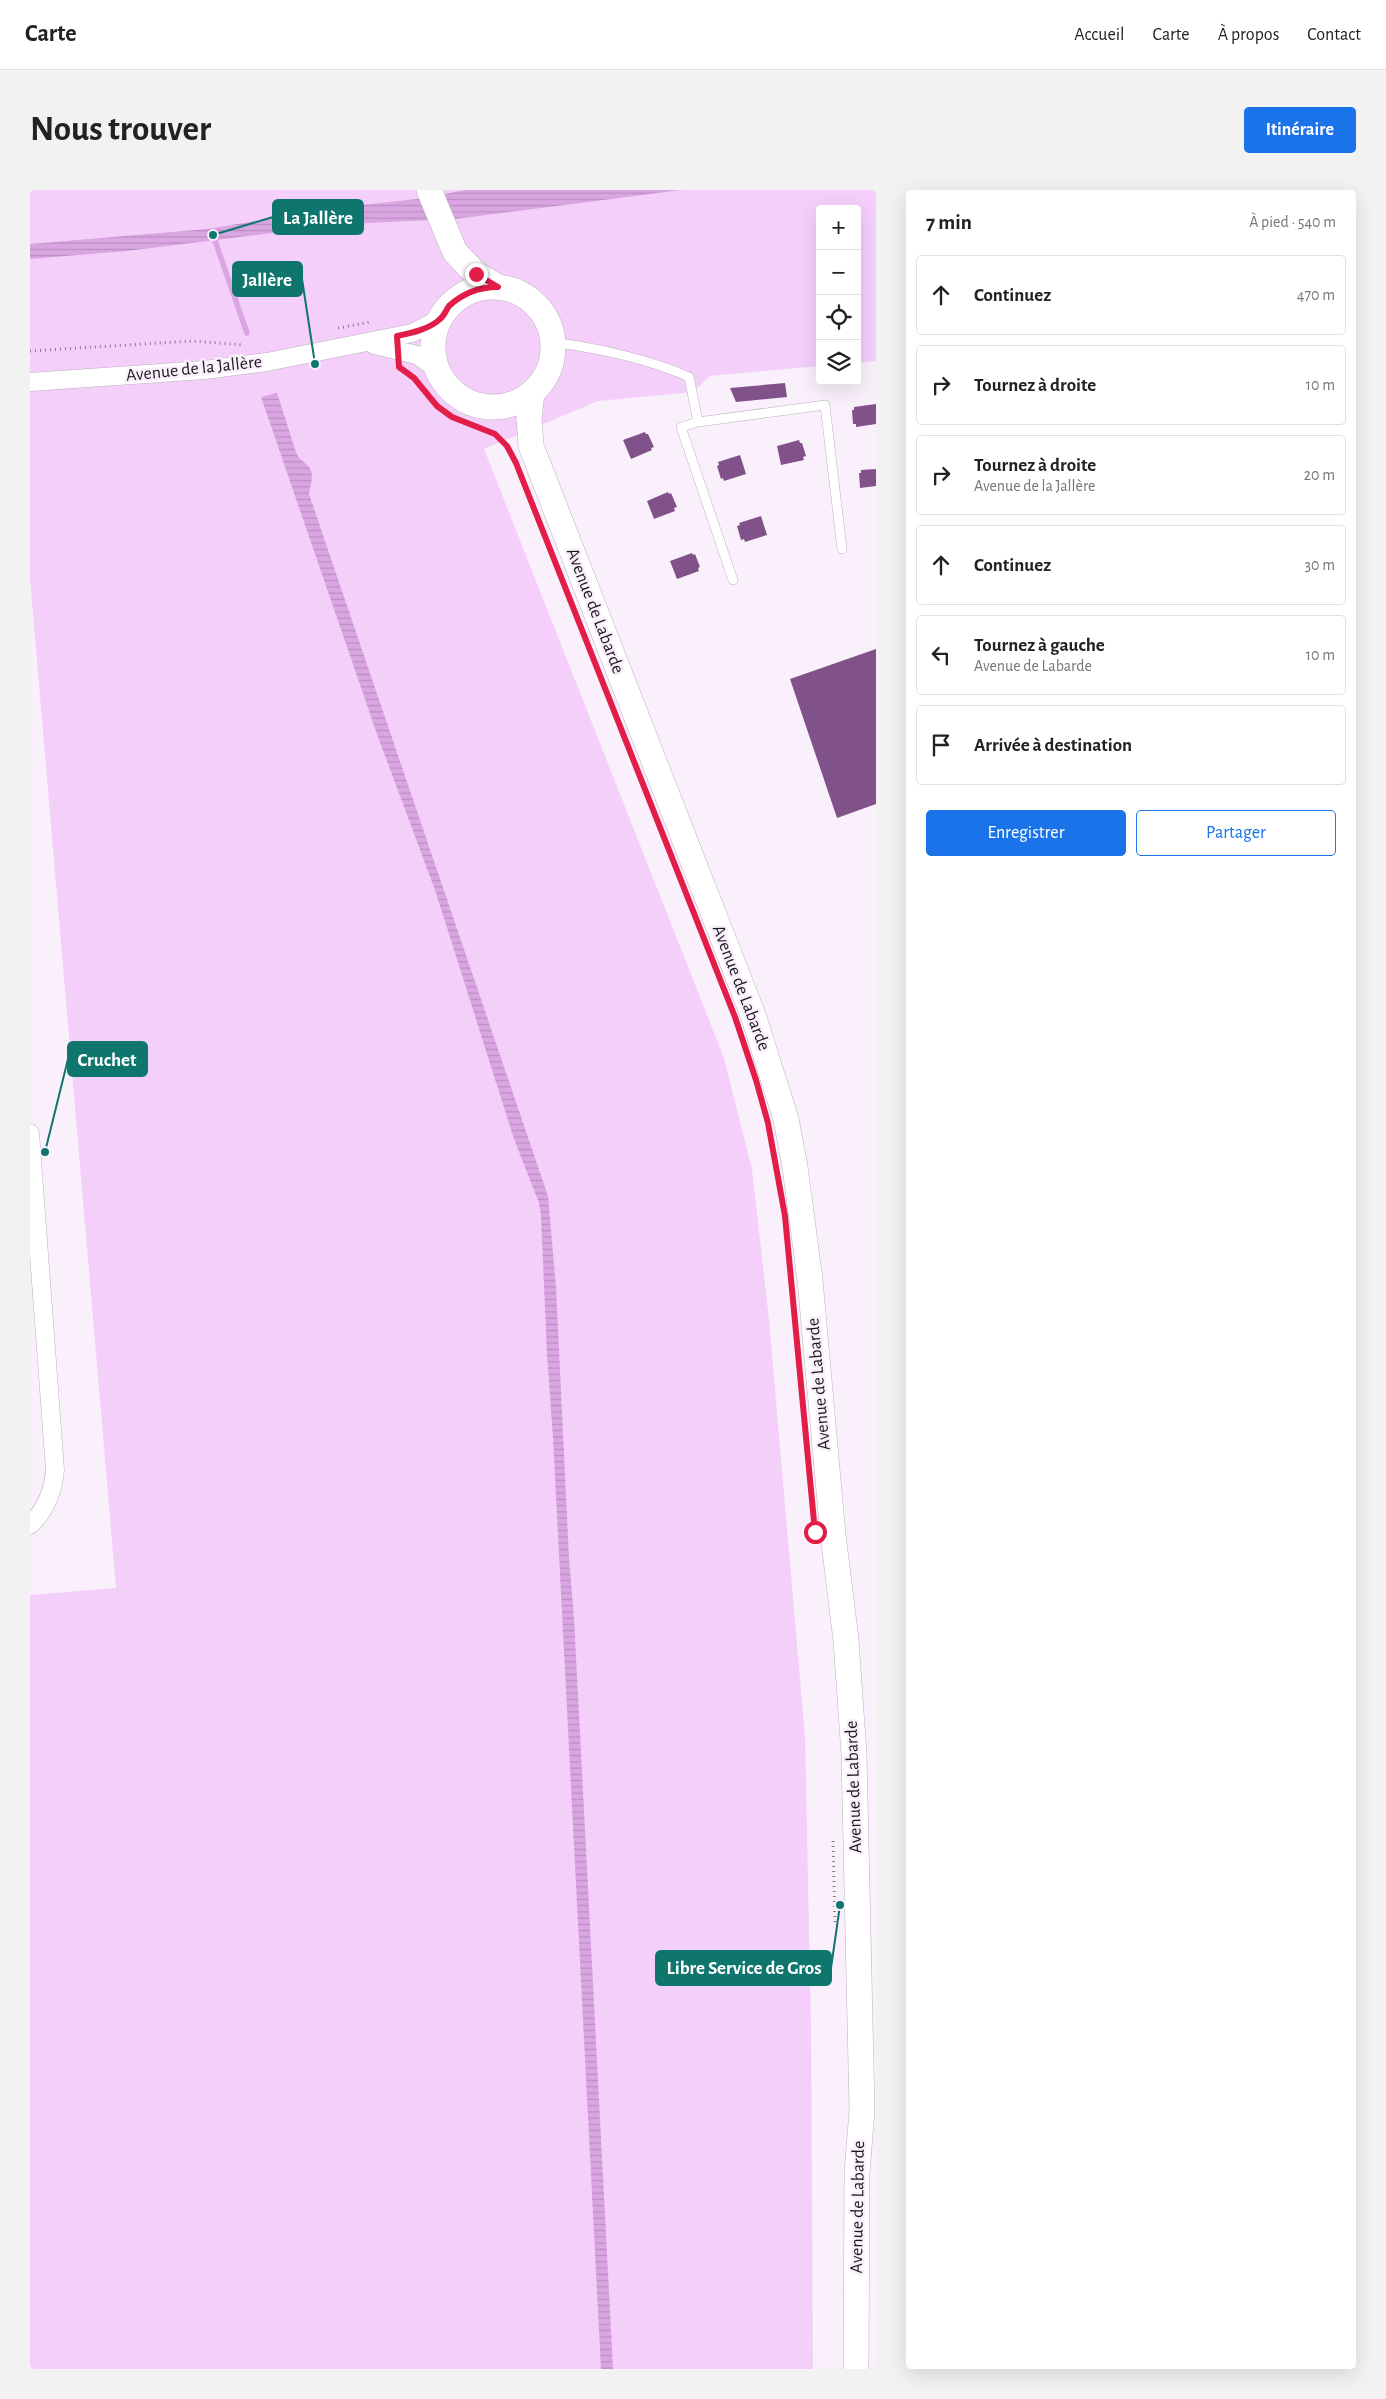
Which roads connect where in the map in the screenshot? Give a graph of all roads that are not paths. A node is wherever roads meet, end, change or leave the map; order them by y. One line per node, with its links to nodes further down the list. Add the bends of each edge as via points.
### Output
1 (429, 191): 2 (main road)
2 (455, 252): 3 (main road, via 476,274); 4 (main road)
3 (498, 287): 4 (main road, via 465,294); 5 (main road, via 531,301 546,319)
4 (444, 314): 6 (street, Avenue de la Jallère, via 412,333); 7 (main road, via 433,344)
5 (553, 342): 9 (main road, via 546,375); 11 (lane, via 660,364 689,377)
6 (356, 344): 7 (street, Avenue de la Jallère, via 418,355); 8 (street, Avenue de la Jallère, via 266,362 204,370)
7 (438, 370): 10 (main road, via 444,382 464,399)
8 (30, 382)
9 (532, 393): 10 (main road, via 512,404); 12 (main road, Avenue de Labarde)
10 (489, 407): 12 (main road, Avenue de Labarde, via 504,418)
11 (698, 422): 13 (lane, via 825,405); 14 (lane, via 681,427)
12 (521, 450): 17 (main road, Avenue de Labarde, via 753,1015 786,1119 810,1280 850,1686)
13 (842, 549)
14 (733, 580)
15 (30, 1133): 16 (street, via 54,1457 50,1496)
16 (30, 1526)
17 (868, 2026): 18 (main road, Avenue de Labarde, via 856,2173)
18 (856, 2369)

